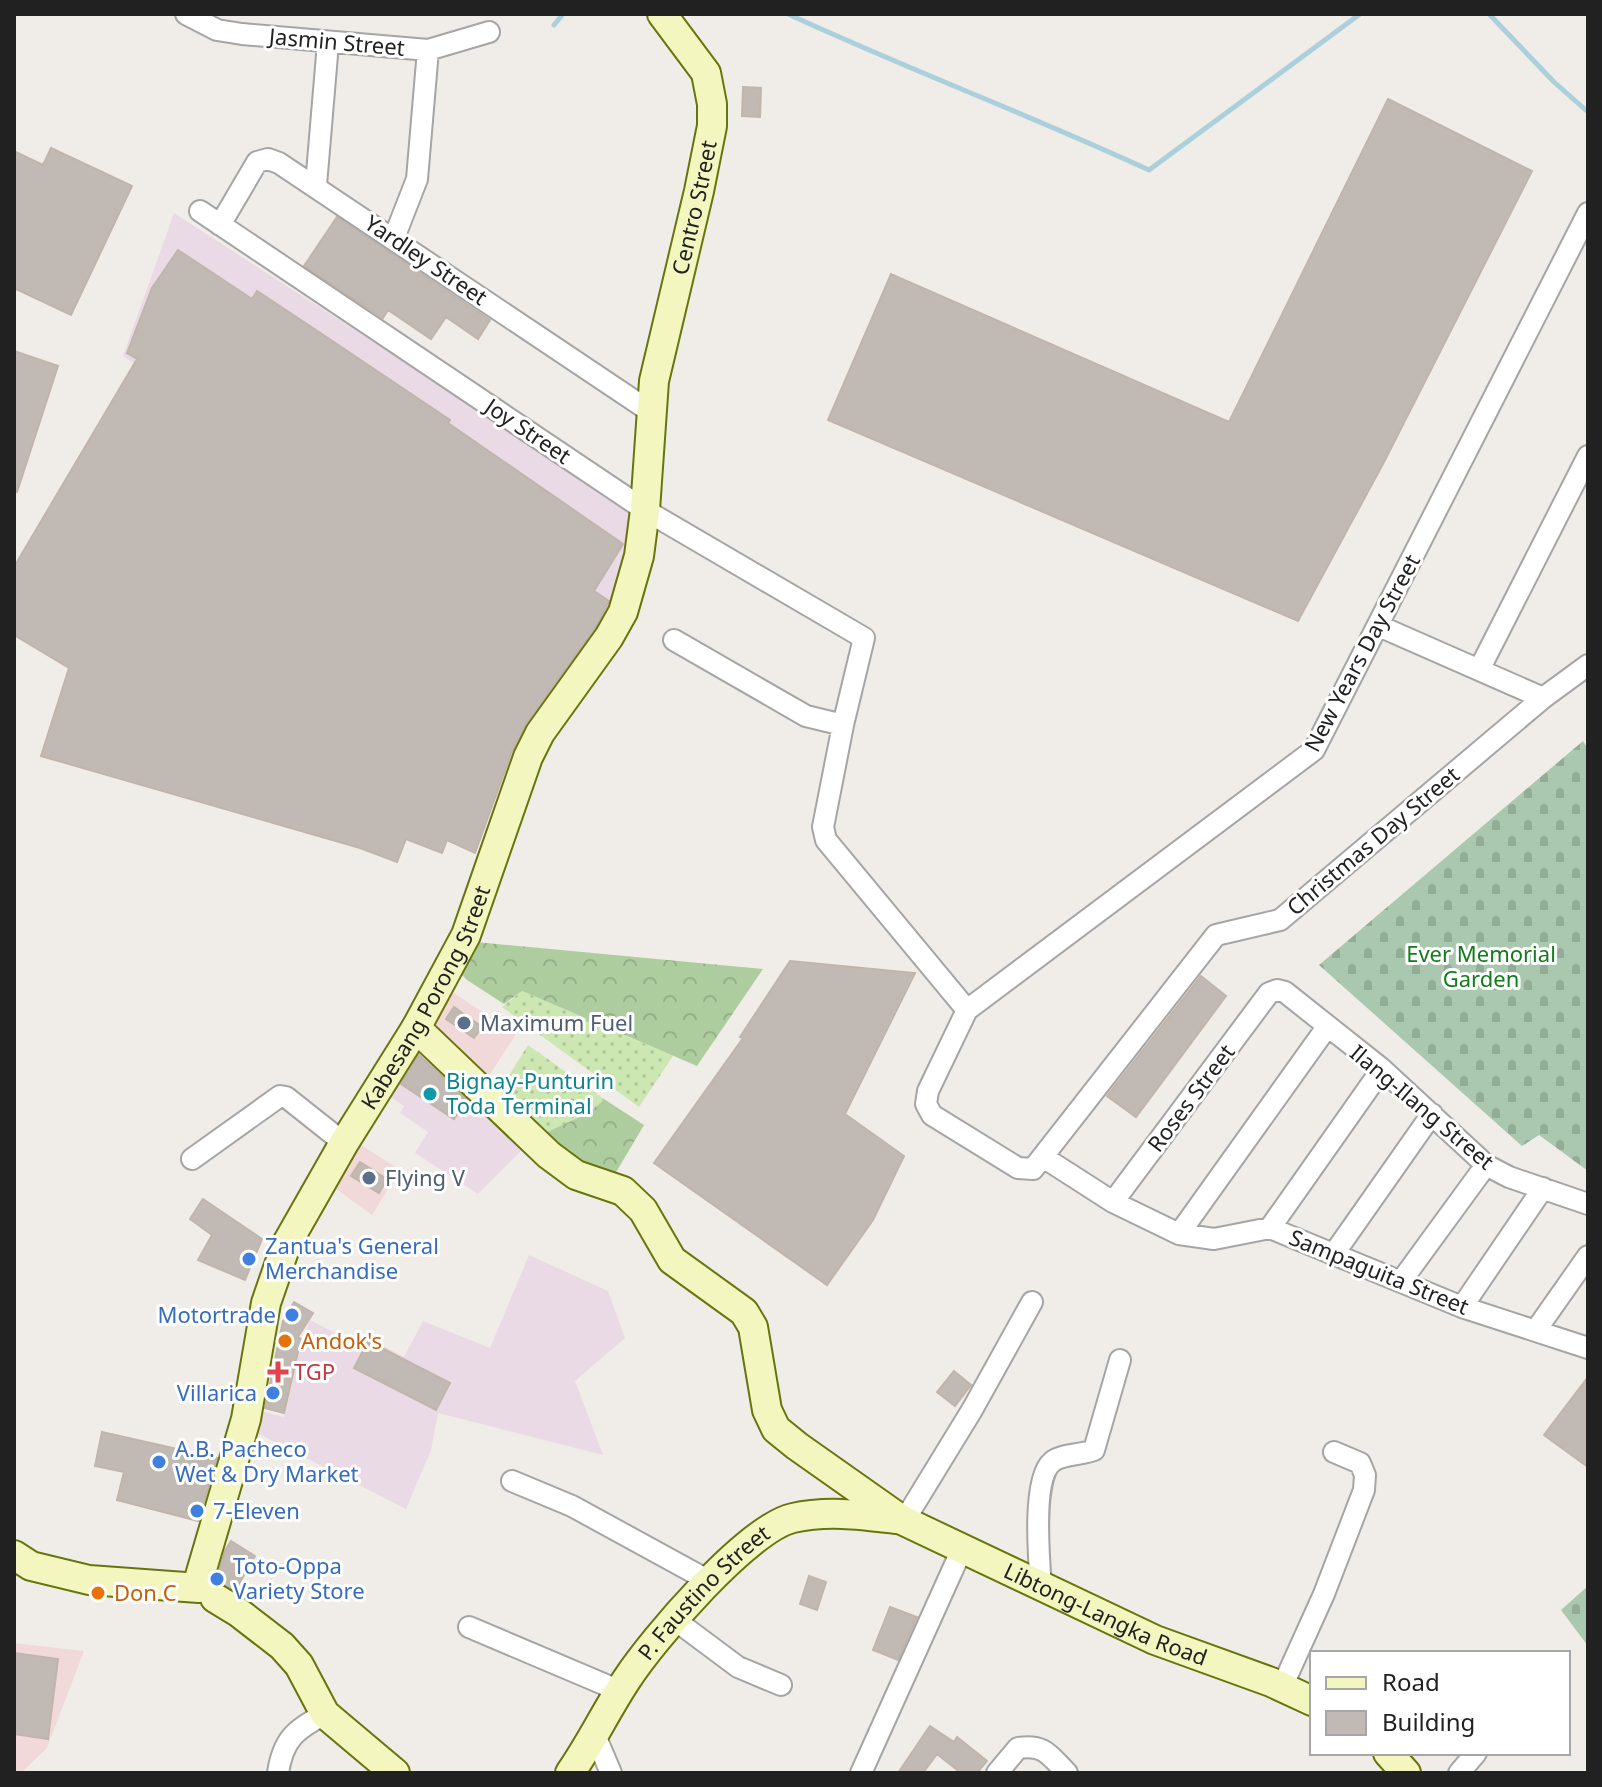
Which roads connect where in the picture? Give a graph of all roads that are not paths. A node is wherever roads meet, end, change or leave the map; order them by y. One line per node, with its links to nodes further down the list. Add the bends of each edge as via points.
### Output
1 (186, 14): 4 (street, Jasmin Street, via 217,30)
2 (662, 14): 11 (main road, Centro Street, via 706,73 712,120)
3 (489, 32): 5 (street, Jasmin Street)
4 (328, 43): 5 (street, Jasmin Street); 6 (street)
5 (428, 50): 10 (street, via 417,179)
6 (316, 185): 9 (street, Yardley Street, via 279,163 257,162); 10 (street, Yardley Street)
7 (200, 211): 9 (street, Joy Street)
8 (1587, 213): 14 (street, New Years Day Street)
9 (220, 225): 13 (street, Joy Street)
10 (394, 238): 11 (street, Yardley Street)
11 (651, 412): 13 (main road, Kabesang Porong Street)
12 (1588, 456): 17 (street)
13 (645, 510): 19 (street, Joy Street, via 864,638); 23 (main road, Kabesang Porong Street, via 623,612 528,757 466,935)
14 (1379, 626): 17 (street); 21 (street, New Years Day Street, via 1305,759)
15 (674, 640): 19 (street, via 806,716)
16 (1588, 665): 18 (street, Christmas Day Street)
17 (1479, 670): 18 (street)
18 (1543, 698): 27 (street, Christmas Day Street, via 1280,920 1216,935)
19 (843, 725): 21 (street, via 823,827 826,840)
20 (1269, 993): 22 (street, Ilang-Ilang Street, via 1285,992); 31 (street, Roses Street)
21 (967, 1010): 27 (street, via 926,1104 932,1115 1018,1168 1033,1169)
22 (1327, 1027): 24 (street, Ilang-Ilang Street); 34 (street)
23 (416, 1028): 26 (main road, Kabesang Porong Street); 45 (main road, via 549,1155 576,1175 623,1191 643,1210 672,1260 744,1312 753,1327 767,1410 776,1429)
24 (1382, 1069): 25 (street, Ilang-Ilang Street); 33 (street)
25 (1432, 1114): 29 (street, Ilang-Ilang Street); 35 (street)
26 (344, 1143): 28 (street, via 280,1096); 50 (main road, Kabesang Porong Street, via 274,1276)
27 (1043, 1157): 31 (street, Sampaguita Street)
28 (192, 1159)
29 (1486, 1165): 30 (street, Ilang-Ilang Street); 37 (street)
30 (1543, 1188): 32 (street, Ilang-Ilang Street); 39 (street)
31 (1113, 1202): 34 (street, Sampaguita Street)
32 (1588, 1204)
33 (1270, 1228): 34 (street, Sampaguita Street, via 1214,1239); 35 (street, Sampaguita Street)
34 (1179, 1234)
35 (1333, 1255): 37 (street, Sampaguita Street)
36 (1588, 1256): 40 (street)
37 (1402, 1280): 39 (street, Sampaguita Street)
38 (1032, 1302): 45 (street)
39 (1462, 1307): 40 (street, Sampaguita Street)
40 (1536, 1330): 41 (street, Sampaguita Street)
41 (1588, 1348)
42 (1120, 1360): 49 (street, via 1094,1450 1054,1459 1043,1479)
43 (1334, 1452): 54 (street, via 1360,1463 1364,1490)
44 (512, 1481): 48 (street, via 572,1506)
45 (903, 1520): 46 (main road, Libtong-Langka Road); 48 (main road, P. Faustino Street, via 846,1513 792,1518 769,1528)
46 (962, 1549): 49 (main road, Libtong-Langka Road); 65 (street)
47 (14, 1555): 50 (main road, via 31,1566 89,1580)
48 (711, 1582): 51 (main road, P. Faustino Street)
49 (1041, 1586): 54 (main road, Libtong-Langka Road, via 1155,1640)
50 (204, 1591): 57 (main road, via 282,1646 299,1665)
51 (675, 1620): 53 (street, via 738,1667); 55 (main road, P. Faustino Street)
52 (469, 1627): 55 (street)
53 (781, 1685)
54 (1282, 1687): 56 (main road, Libtong-Langka Road)
55 (620, 1691): 58 (main road, P. Faustino Street)
56 (1310, 1700)
57 (325, 1714): 61 (street, via 299,1728 287,1742); 62 (main road)
58 (594, 1733): 63 (main road, P. Faustino Street); 64 (street)
59 (1390, 1755): 68 (main road)
60 (1474, 1755): 69 (street)
61 (278, 1773)
62 (395, 1773)
63 (570, 1773)
64 (611, 1773)
65 (861, 1773)
66 (997, 1773): 67 (street, via 1018,1748 1031,1746 1042,1748)
67 (1067, 1773)
68 (1406, 1773)
69 (1459, 1773)

